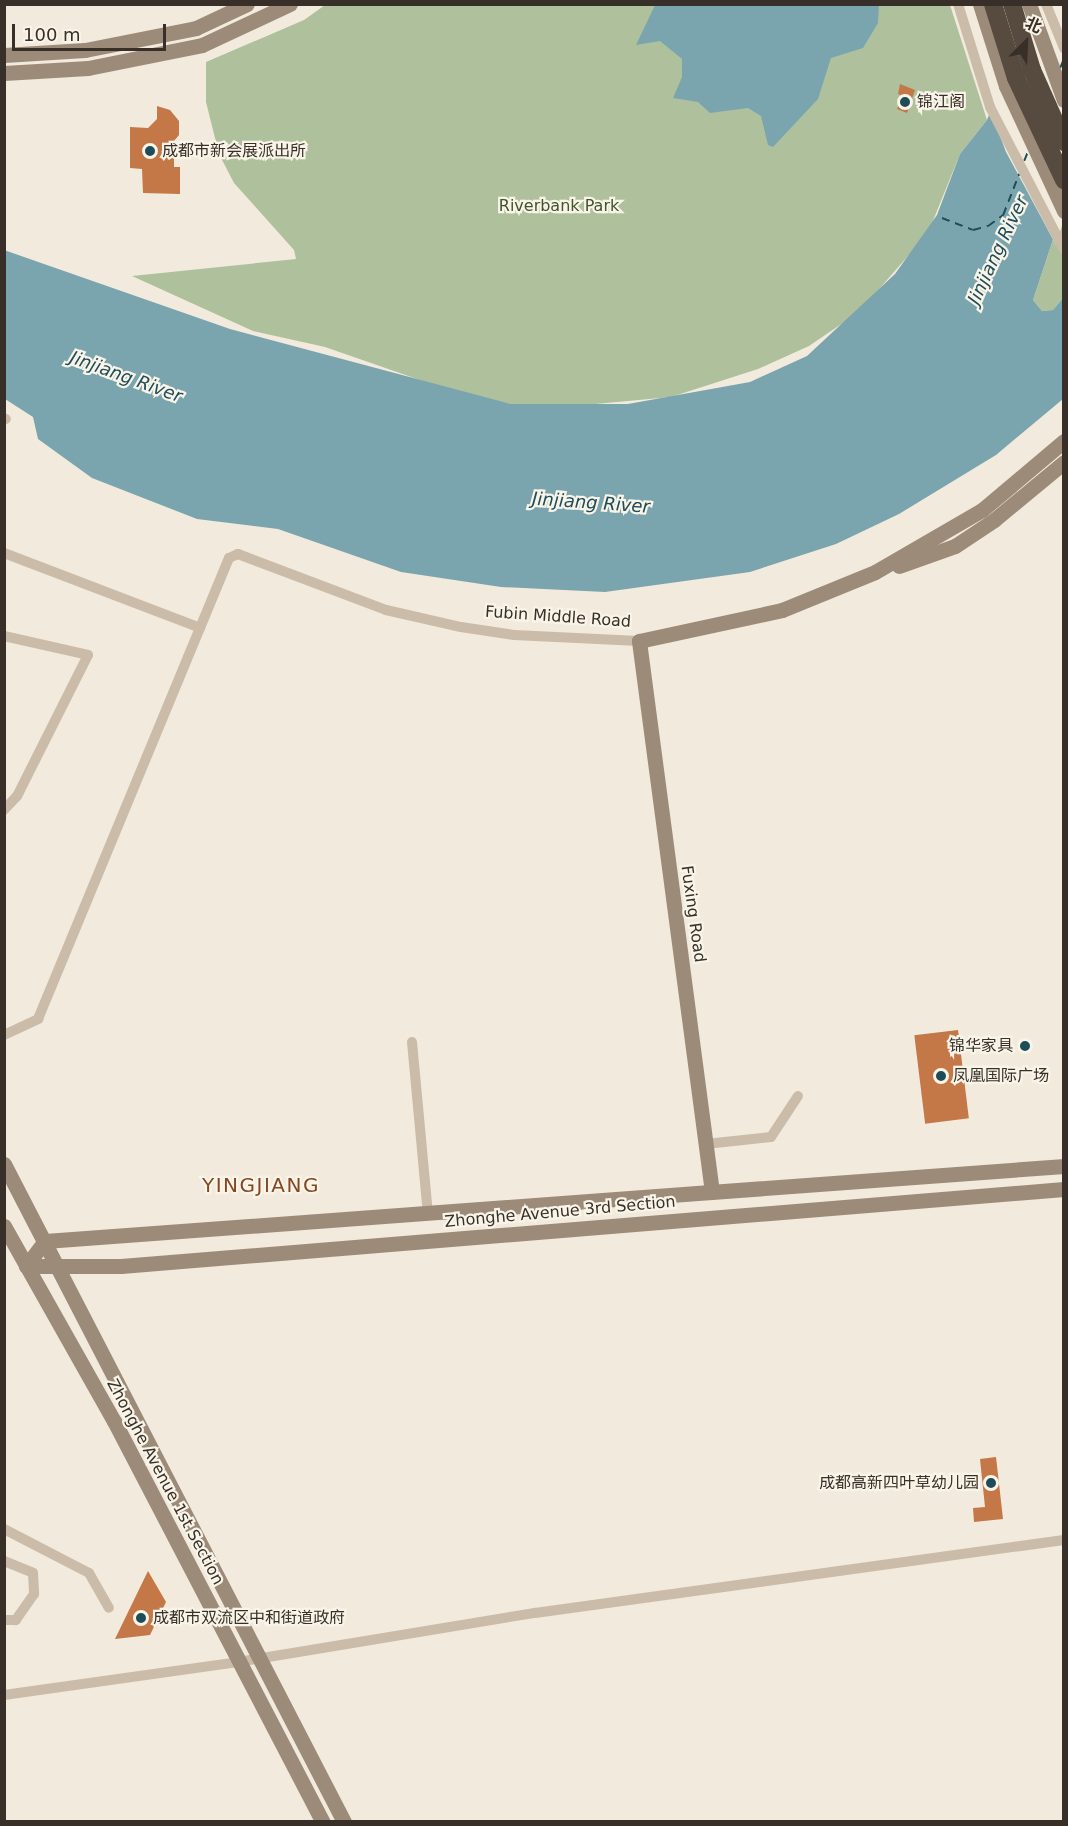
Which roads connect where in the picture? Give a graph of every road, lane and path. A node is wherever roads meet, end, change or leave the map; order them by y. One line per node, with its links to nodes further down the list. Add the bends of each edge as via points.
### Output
1 (247, 4): 10 (main road, via 196,28 85,50)
2 (290, 4): 11 (main road, via 202,45 88,68)
3 (958, 4): 16 (street, via 990,107 1028,188)
4 (980, 4): 15 (main road, via 1006,86)
5 (993, 4): 14 (highway, via 1016,78)
6 (1012, 4): 13 (highway, via 1032,70)
7 (1029, 4): 12 (main road)
8 (1046, 4): 9 (street)
9 (1064, 48)
10 (4, 55)
11 (4, 73)
12 (1064, 100)
13 (1064, 142)
14 (1064, 180)
15 (1064, 211)
16 (1064, 249)
17 (1064, 429): 21 (main road, via 998,489)
18 (1064, 441): 21 (main road, Fubin Middle Road, via 982,510)
19 (1064, 462): 21 (main road, via 994,520 955,546 930,558)
20 (4, 553): 22 (street)
21 (875, 572): 24 (main road, Fubin Middle Road, via 782,610)
22 (200, 628): 24 (street, Fubin Middle Road, via 226,565 238,555 386,610 461,627 514,635); 26 (street, via 38,1019)
23 (4, 636): 25 (street, via 88,655 17,796)
24 (639, 641): 29 (main road, Fuxing Road)
25 (4, 810)
26 (4, 1035)
27 (412, 1042): 34 (street)
28 (798, 1096): 29 (street, via 771,1137)
29 (706, 1144): 33 (main road, Fuxing Road)
30 (4, 1164): 36 (main road, Zhonghe Avenue 1st Section)
31 (1064, 1166): 33 (main road)
32 (1064, 1190): 38 (main road, Zhonghe Avenue 3rd Section)
33 (712, 1192): 34 (main road)
34 (429, 1213): 36 (main road)
35 (5, 1229): 37 (main road, Zhonghe Avenue 1st Section)
36 (45, 1241): 37 (main road); 38 (main road, Zhonghe Avenue 1st Section)
37 (27, 1266): 38 (main road, Zhonghe Avenue 3rd Section); 45 (main road, Zhonghe Avenue 1st Section, via 114,1421)
38 (60, 1269): 44 (main road, Zhonghe Avenue 1st Section)
39 (4, 1528): 42 (street, via 89,1573)
40 (1064, 1540): 44 (street, via 535,1613)
41 (4, 1561): 43 (street, via 33,1573 34,1594 16,1620)
42 (109, 1608)
43 (4, 1620)
44 (259, 1659): 45 (street); 48 (main road, Zhonghe Avenue 1st Section)
45 (238, 1662): 46 (street); 47 (main road, Zhonghe Avenue 1st Section)
46 (4, 1695)
47 (323, 1821)
48 (344, 1821)

